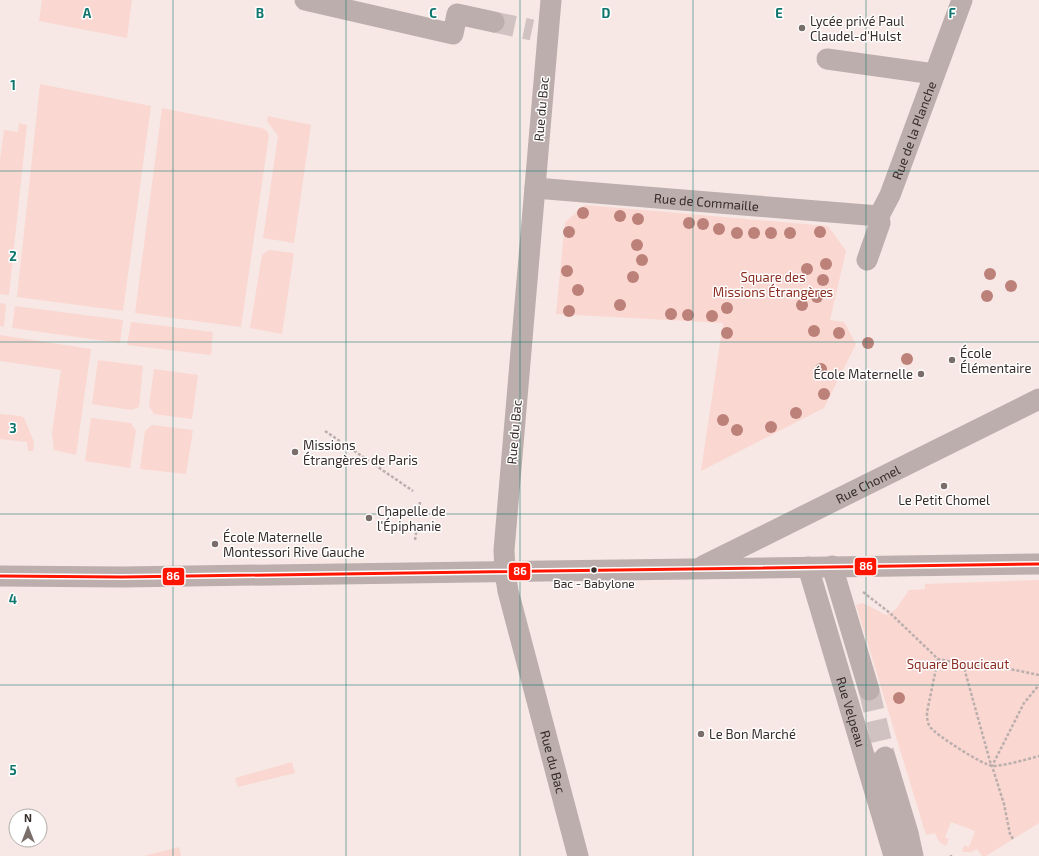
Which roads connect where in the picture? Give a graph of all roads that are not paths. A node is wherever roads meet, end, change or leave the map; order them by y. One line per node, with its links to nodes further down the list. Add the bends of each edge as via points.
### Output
1 (305, 0): 4 (street, via 453,34 457,14)
2 (551, 0): 7 (street, Rue du Bac, via 540,32)
3 (962, 0): 6 (street, Rue de la Planche)
4 (494, 22)
5 (827, 59): 6 (street)
6 (934, 74): 8 (street, Rue de la Planche, via 890,195)
7 (534, 188): 8 (street, Rue de Commaille); 15 (street, Rue du Bac, via 504,550)
8 (879, 216): 9 (street, Rue de la Planche, via 880,223)
9 (867, 260)
10 (1039, 399): 14 (street, Rue Chomel)
11 (1039, 564): 12 (street)
12 (832, 566): 13 (street); 17 (street)
13 (808, 567): 14 (street); 20 (street, Rue Velpeau)
14 (697, 569): 15 (street)
15 (505, 572): 16 (street); 19 (street, Rue du Bac)
16 (0, 576)
17 (869, 690)
18 (885, 757): 21 (street)
19 (578, 856)
20 (894, 856)
21 (913, 856)

